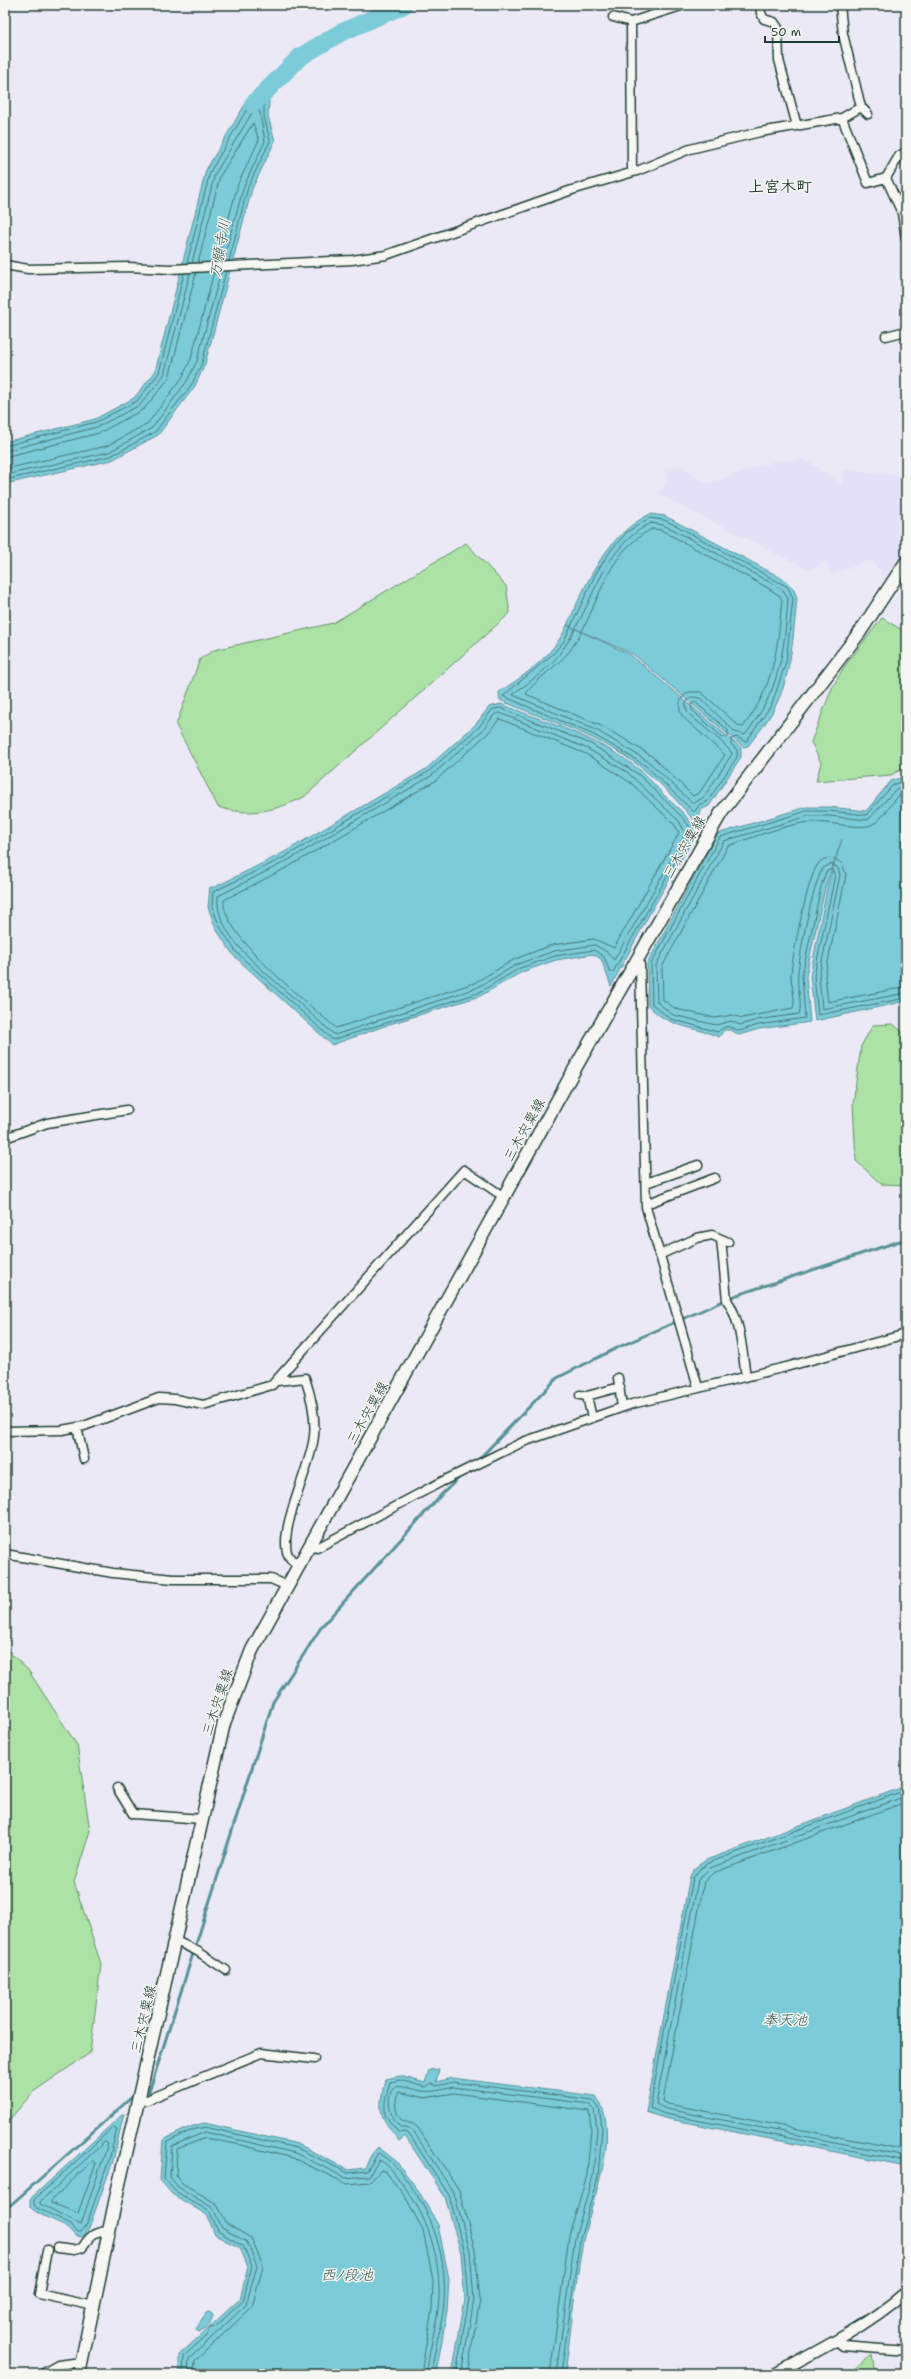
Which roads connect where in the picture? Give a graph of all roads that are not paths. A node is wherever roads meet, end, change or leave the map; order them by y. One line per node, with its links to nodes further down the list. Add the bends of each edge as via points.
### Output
1 (682, 5): 5 (street)
2 (760, 5): 9 (street, via 760,13 764,19 774,22 778,28 779,60)
3 (840, 5): 6 (street, via 843,34)
4 (614, 17): 5 (street)
5 (631, 22): 11 (street)
6 (861, 108): 7 (street); 8 (street)
7 (868, 114)
8 (842, 118): 9 (street); 12 (street, via 868,183)
9 (798, 126): 11 (street, via 760,132 690,149)
10 (906, 152): 12 (street, via 900,156)
11 (632, 172): 14 (street, via 572,190 386,255 352,260 179,268 28,269)
12 (886, 178): 13 (street, via 902,213)
13 (906, 239)
14 (5, 265)
15 (906, 331): 16 (street)
16 (886, 336)
17 (906, 562): 18 (main road, 三木宍粟線, via 860,632 721,813)
18 (638, 958): 23 (street, via 641,980); 24 (main road, 三木宍粟線)
19 (127, 1110): 20 (street, via 47,1123)
20 (5, 1138)
21 (698, 1165): 23 (street)
22 (715, 1178): 25 (street)
23 (646, 1183): 25 (street)
24 (504, 1197): 30 (street, via 464,1170 401,1238); 38 (main road, 三木宍粟線)
25 (646, 1204): 26 (street)
26 (659, 1254): 28 (street, via 697,1238 712,1235 725,1241 727,1300 731,1305 739,1333); 32 (street)
27 (906, 1334): 28 (street)
28 (746, 1376): 32 (street)
29 (618, 1378): 31 (street)
30 (277, 1381): 35 (street, via 272,1385 203,1406 159,1398); 40 (street, via 305,1378 314,1414 314,1436 286,1541 290,1558)
31 (620, 1387): 33 (street); 34 (street, via 583,1396)
32 (698, 1387): 33 (street)
33 (622, 1407): 34 (street)
34 (592, 1418): 38 (street, via 523,1442 317,1548)
35 (77, 1427): 36 (street); 37 (street)
36 (5, 1431)
37 (84, 1459)
38 (310, 1546): 40 (main road, 三木宍粟線)
39 (5, 1554): 41 (street, via 113,1573 173,1579 271,1579)
40 (298, 1566): 41 (main road, 三木宍粟線)
41 (287, 1586): 43 (main road, 三木宍粟線, via 252,1650 238,1682 224,1723)
42 (117, 1788): 43 (street, via 133,1814)
43 (202, 1819): 44 (main road, 三木宍粟線)
44 (174, 1940): 45 (street); 47 (main road, 三木宍粟線)
45 (226, 1970)
46 (314, 2059): 47 (street, via 261,2053 147,2100)
47 (139, 2099): 48 (main road, 三木宍粟線)
48 (109, 2231): 49 (street, via 96,2232 82,2248); 52 (main road, 三木宍粟線)
49 (57, 2248)
50 (47, 2250): 52 (street, via 39,2294)
51 (906, 2292): 53 (street, via 893,2304)
52 (94, 2306): 55 (main road, 三木宍粟線)
53 (836, 2341): 54 (street, via 843,2346); 57 (street)
54 (906, 2350)
55 (80, 2368): 56 (street, via 58,2365)
56 (42, 2374)
57 (774, 2374)

